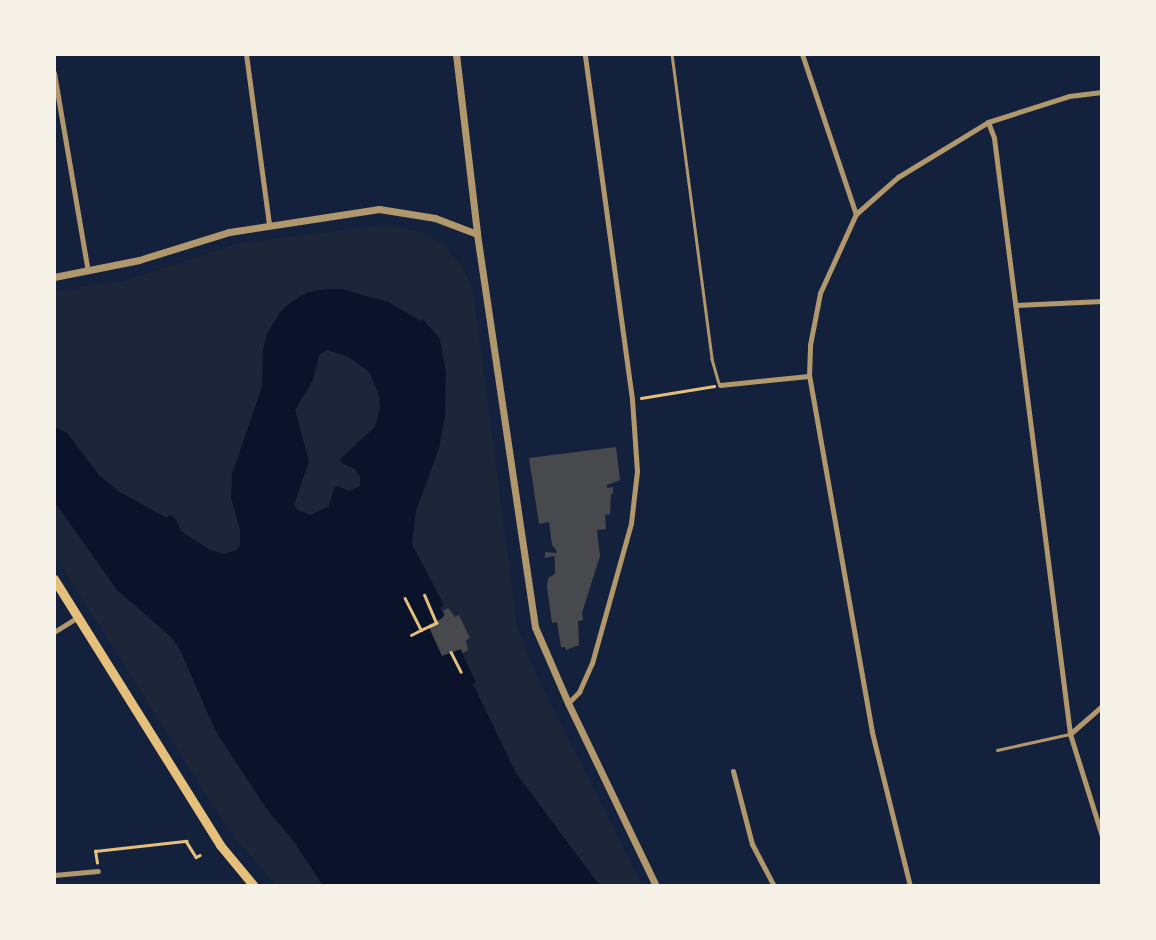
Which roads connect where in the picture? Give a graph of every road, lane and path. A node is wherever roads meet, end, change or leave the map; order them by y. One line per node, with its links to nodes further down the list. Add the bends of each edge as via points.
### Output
1 (246, 54): 10 (street)
2 (456, 54): 11 (street)
3 (585, 54): 18 (street)
4 (672, 54): 17 (lane, via 712,359)
5 (802, 54): 9 (street)
6 (54, 73): 12 (street)
7 (1102, 92): 8 (street, via 1069,96)
8 (988, 122): 9 (street, via 898,177); 15 (street)
9 (856, 214): 16 (street, via 820,293)
10 (270, 225): 11 (street, via 379,209 435,218); 12 (street, via 202,238 139,260)
11 (477, 234): 28 (street, via 530,604)
12 (88, 271): 13 (street)
13 (54, 277)
14 (1102, 301): 15 (street)
15 (1016, 304): 30 (street)
16 (809, 376): 17 (street); 40 (street, via 872,732)
17 (720, 385): 18 (path)
18 (632, 399): 28 (street, via 637,471 631,523 592,663)
19 (54, 579): 22 (main road)
20 (424, 595): 23 (path, via 436,623)
21 (405, 598): 23 (path)
22 (78, 617): 24 (street); 37 (main road, via 220,845)
23 (421, 630): 25 (path)
24 (54, 632)
25 (411, 635)
26 (451, 652): 27 (path)
27 (461, 673)
28 (568, 704): 38 (street)
29 (1102, 706): 30 (street)
30 (1070, 734): 31 (lane); 33 (street)
31 (998, 750)
32 (733, 771): 39 (street, via 752,844)
33 (1102, 836)
34 (200, 855): 35 (path, via 196,857 186,841 95,851)
35 (98, 871): 36 (street)
36 (54, 875)
37 (254, 886)
38 (656, 886)
39 (774, 886)
40 (910, 886)

